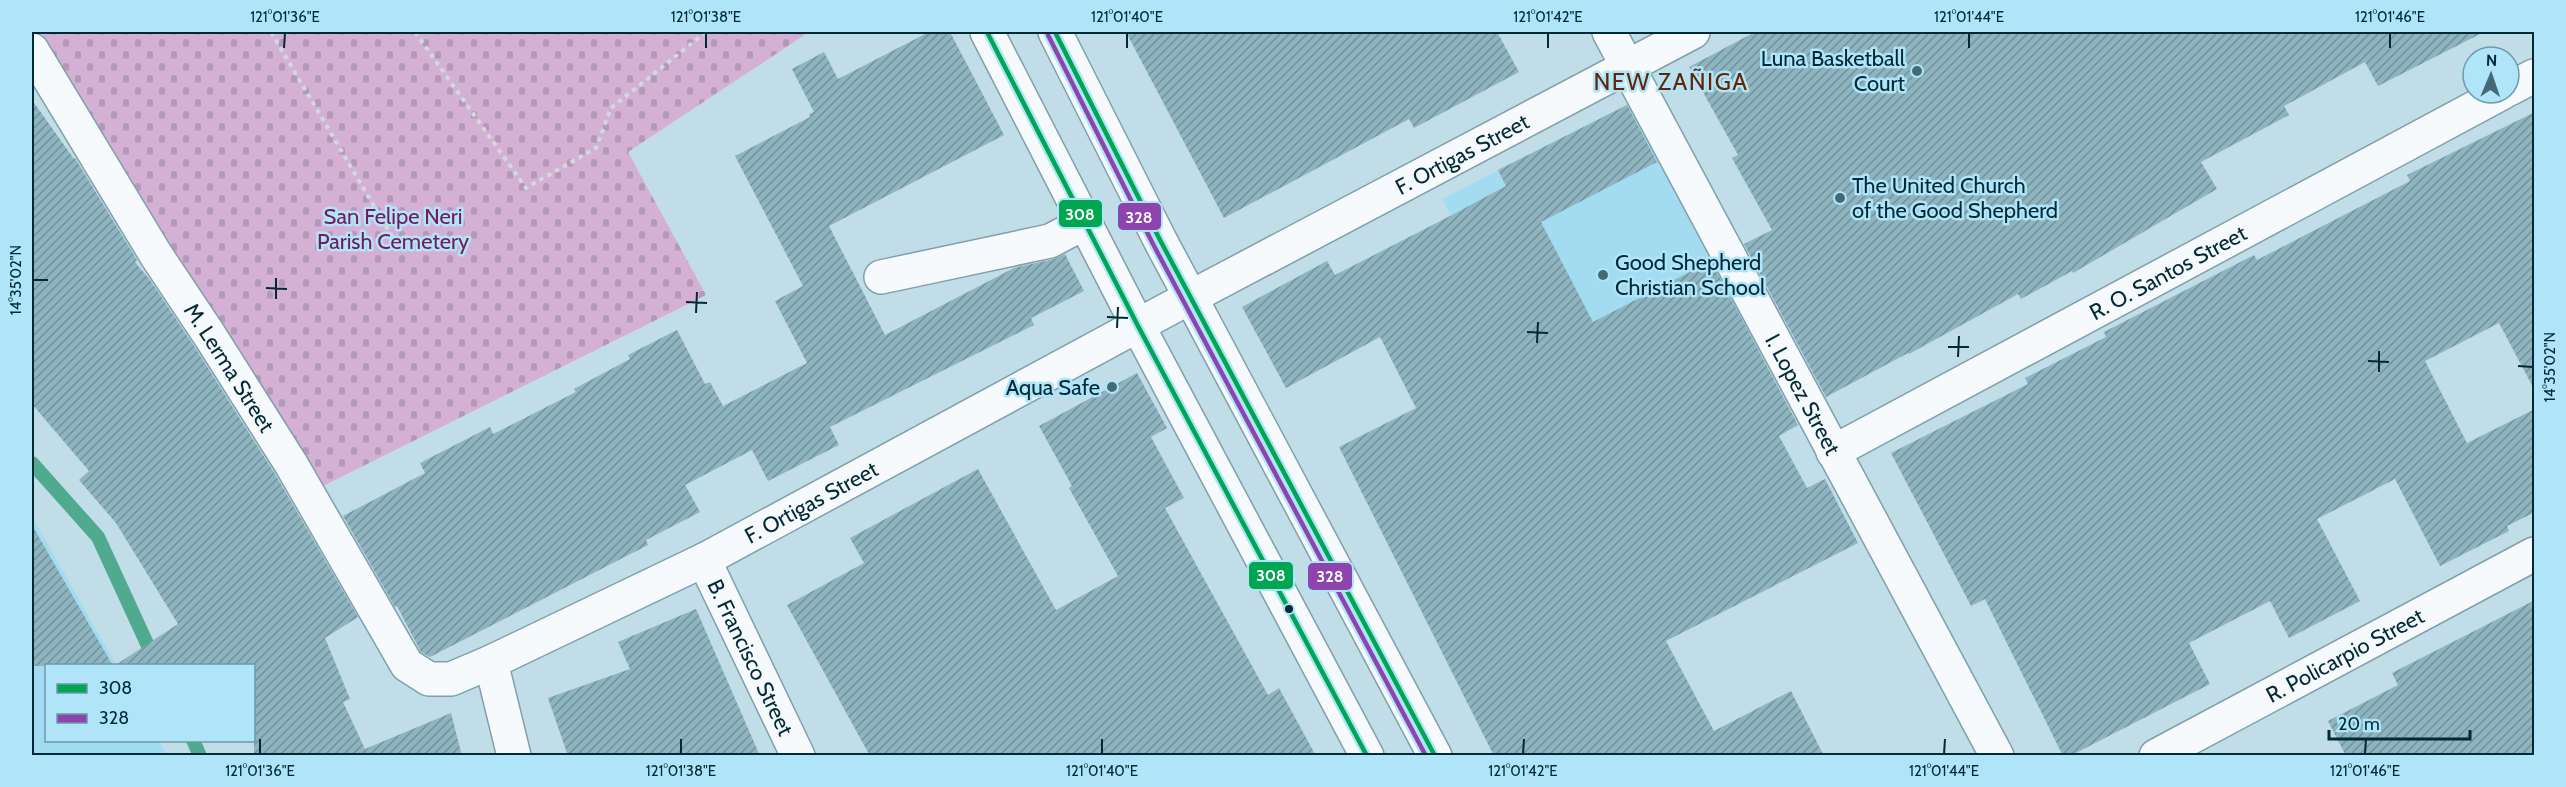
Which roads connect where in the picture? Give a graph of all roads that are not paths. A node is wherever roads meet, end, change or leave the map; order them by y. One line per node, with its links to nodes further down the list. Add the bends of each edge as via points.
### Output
1 (987, 32): 10 (street)
2 (1055, 32): 12 (street)
3 (1609, 32): 6 (street, I. Lopez Street)
4 (1693, 32): 6 (street, F. Ortigas Street)
5 (32, 50): 18 (street, M. Lerma Street, via 156,255 291,464 407,665)
6 (1627, 68): 12 (street, F. Ortigas Street); 14 (street, I. Lopez Street)
7 (2535, 76): 8 (street)
8 (2521, 83)
9 (2480, 105): 14 (street, R. O. Santos Street)
10 (1086, 222): 11 (street, via 1050,241); 13 (street)
11 (881, 276)
12 (1191, 297): 13 (street, F. Ortigas Street); 22 (street)
13 (1138, 326): 16 (street, F. Ortigas Street); 21 (street)
14 (1833, 452): 23 (street, I. Lopez Street)
15 (2535, 554): 24 (street, R. Policarpio Street)
16 (704, 560): 17 (street, F. Ortigas Street); 20 (street, B. Francisco Street)
17 (491, 662): 18 (street, F. Ortigas Street, via 451,679); 19 (street)
18 (429, 679)
19 (514, 756)
20 (798, 756)
21 (1367, 756)
22 (1435, 756)
23 (1997, 756)
24 (2156, 756)

